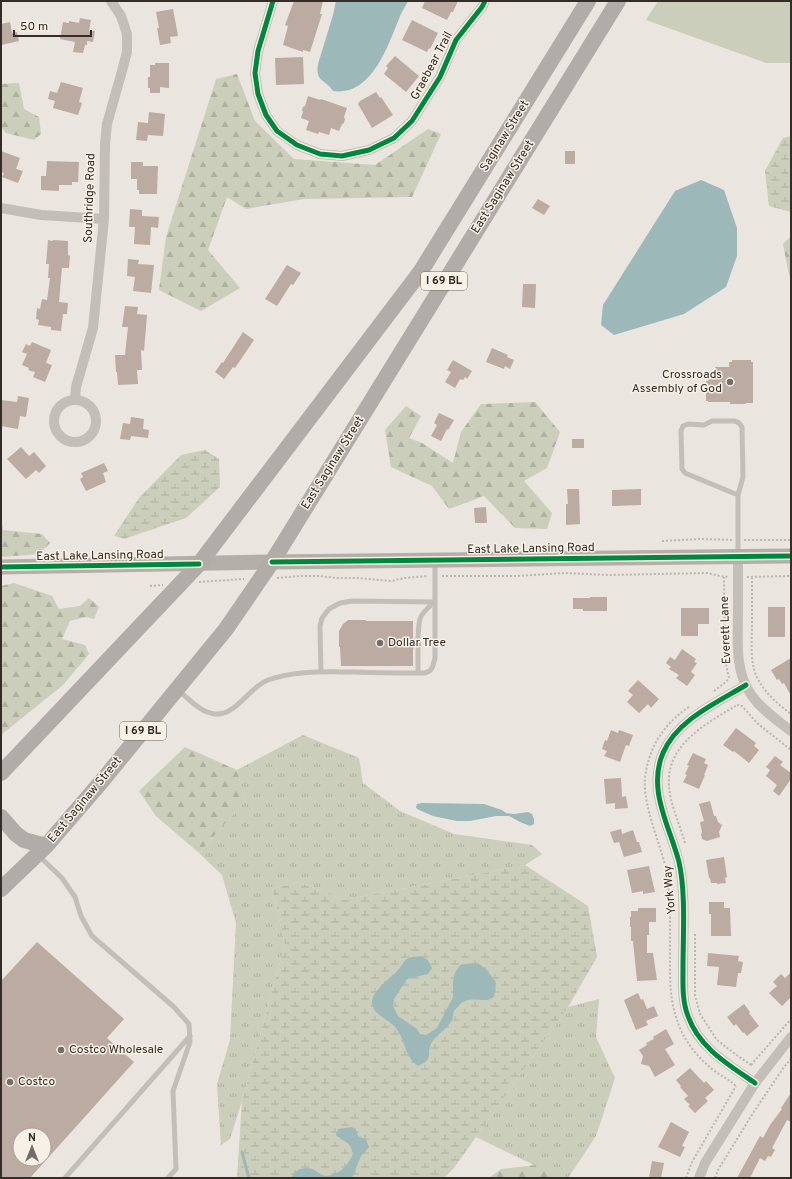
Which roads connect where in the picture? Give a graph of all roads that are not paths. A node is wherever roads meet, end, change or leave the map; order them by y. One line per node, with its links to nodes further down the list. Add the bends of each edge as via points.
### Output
1 (111, 1): 7 (street, Southridge Road, via 121,16 126,34 126,52 107,124)
2 (273, 1): 3 (street, Graebear Trail, via 258,51 255,73 258,94 266,115 277,131 297,145 320,154 342,156 369,150 394,138 412,121 440,77 456,40)
3 (485, 1)
4 (588, 1): 8 (main road, Saginaw Street / I 69 BL)
5 (618, 1): 9 (main road, East Saginaw Street / I 69 BL)
6 (1, 208): 7 (street, via 41,215)
7 (104, 219): 10 (street, Southridge Road, via 93,328 76,387)
8 (421, 271): 9 (main road, via 430,275); 16 (main road, I 69 BL)
9 (438, 292): 15 (main road, East Saginaw Street / I 69 BL)
10 (75, 400): 10 (street, via 88,405 96,416 95,430 86,440 79,442 65,440 56,430 54,423 57,410 68,401)
11 (738, 495): 11 (lane, via 743,477 742,427 739,423 712,421 704,425 683,426 682,469 685,473); 12 (lane)
12 (738, 556): 13 (street, East Lake Lansing Road); 14 (street, East Lake Lansing Road); 23 (street, Everett Lane, via 738,659)
13 (791, 556)
14 (435, 560): 15 (street, East Lake Lansing Road); 18 (lane)
15 (272, 562): 16 (street, East Lake Lansing Road); 24 (main road, East Saginaw Street / I 69 BL, via 226,629)
16 (199, 564): 17 (street, East Lake Lansing Road); 26 (main road, I 69 BL)
17 (1, 567)
18 (434, 602): 19 (lane, via 418,622); 21 (lane, via 352,601 340,603 329,609 320,626); 22 (lane, via 433,668 429,672)
19 (418, 639)
20 (418, 649): 22 (lane)
21 (321, 672): 22 (lane); 24 (lane, via 287,674 266,681 231,710 217,714 200,709)
22 (418, 673)
23 (746, 685): 25 (street, Everett Lane, via 764,709); 32 (street, York Way, via 692,718 679,729 663,754 657,783 660,804 679,862 682,881 683,980 688,1016 698,1037 718,1058)
24 (177, 689): 28 (main road, East Saginaw Street / I 69 BL)
25 (791, 731)
26 (1, 774)
27 (1, 817): 28 (main road, via 16,834)
28 (42, 850): 29 (main road, East Saginaw Street / I 69 BL); 30 (lane, via 75,897 81,916 92,936 174,1007 189,1024)
29 (1, 889)
30 (190, 1036): 33 (lane); 34 (lane, via 173,1091 176,1169)
31 (791, 1037): 32 (street)
32 (755, 1082): 35 (street, via 705,1163)
33 (64, 1178)
34 (168, 1178)
35 (699, 1178)

